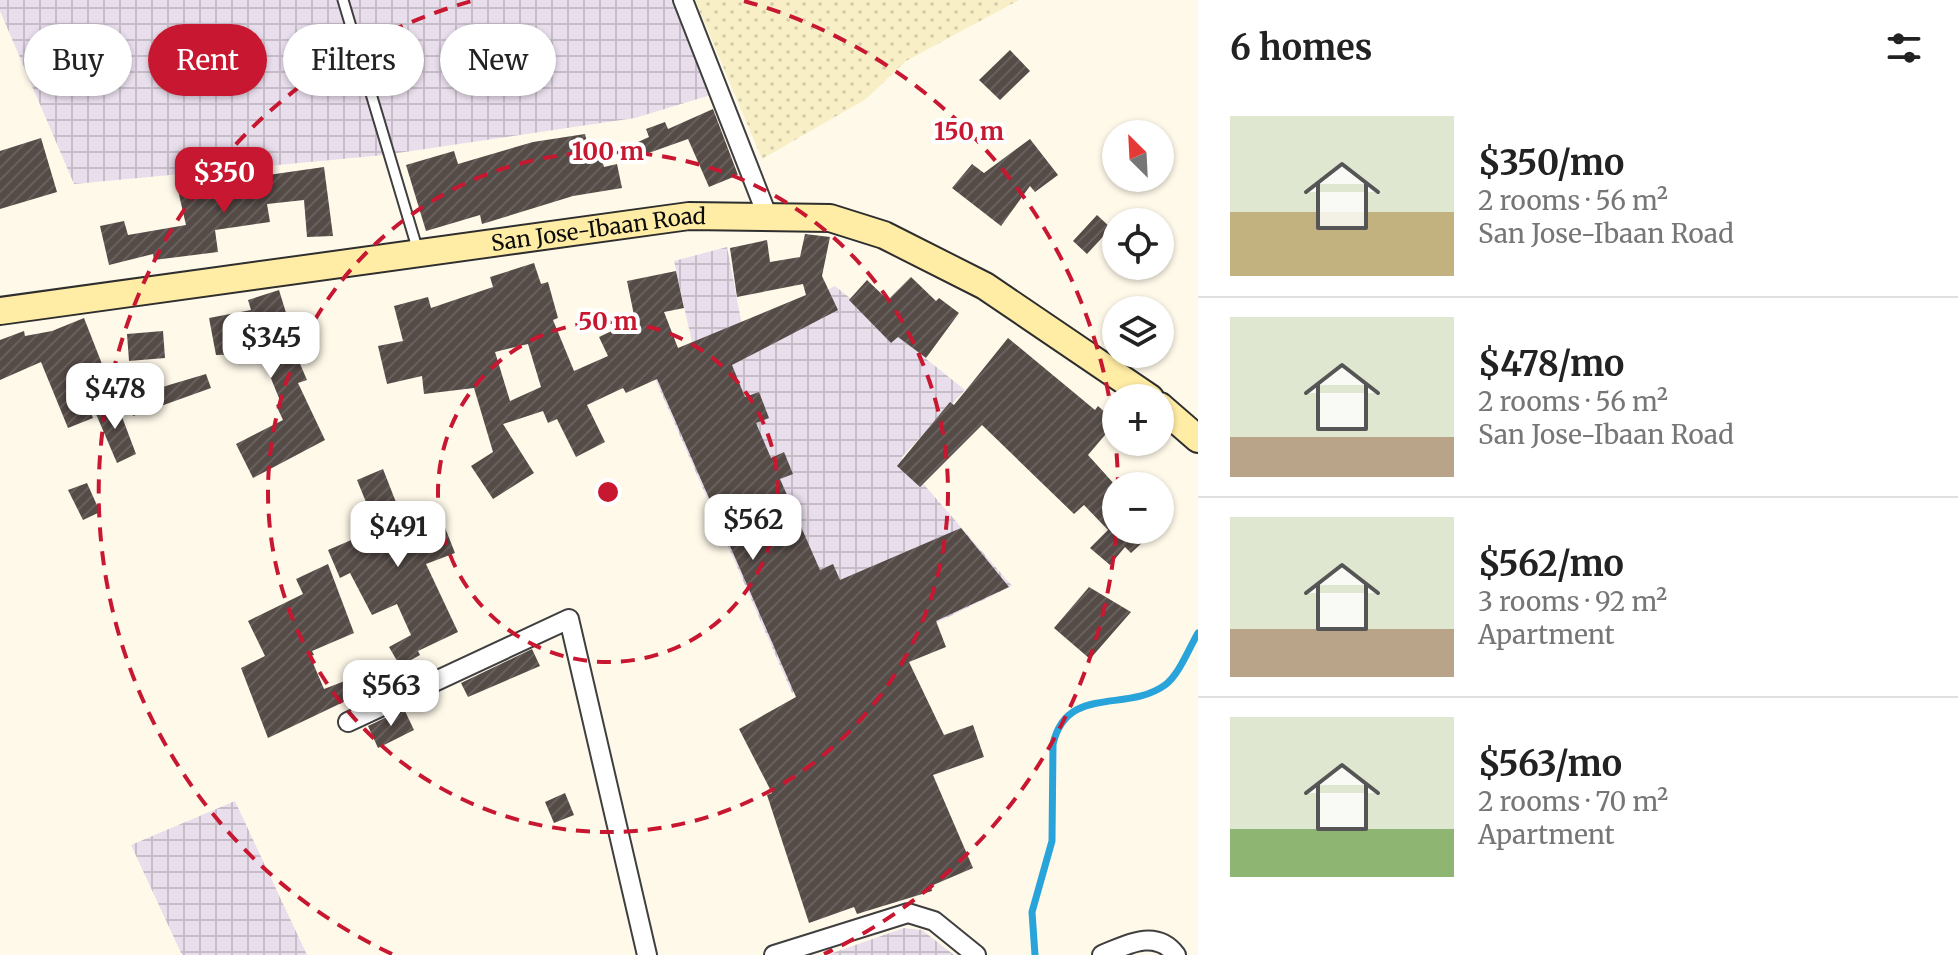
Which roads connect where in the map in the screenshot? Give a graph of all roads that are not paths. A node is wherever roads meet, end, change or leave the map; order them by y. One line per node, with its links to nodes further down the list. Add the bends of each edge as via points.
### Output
1 (343, 0): 4 (lane)
2 (683, 0): 3 (street)
3 (767, 215): 4 (main road, San Jose-Ibaan Road, via 689,216); 6 (main road, San Jose-Ibaan Road, via 830,218 884,235 985,286)
4 (418, 251): 5 (main road, San Jose-Ibaan Road)
5 (0, 311)
6 (1129, 384)
7 (1174, 418): 8 (main road)
8 (1198, 439)
9 (348, 722): 10 (street, via 569,619)
10 (647, 955)
11 (774, 955): 12 (street, via 908,913 934,921)
12 (976, 955)
13 (1102, 955): 14 (street, via 1150,939)
14 (1176, 955)

